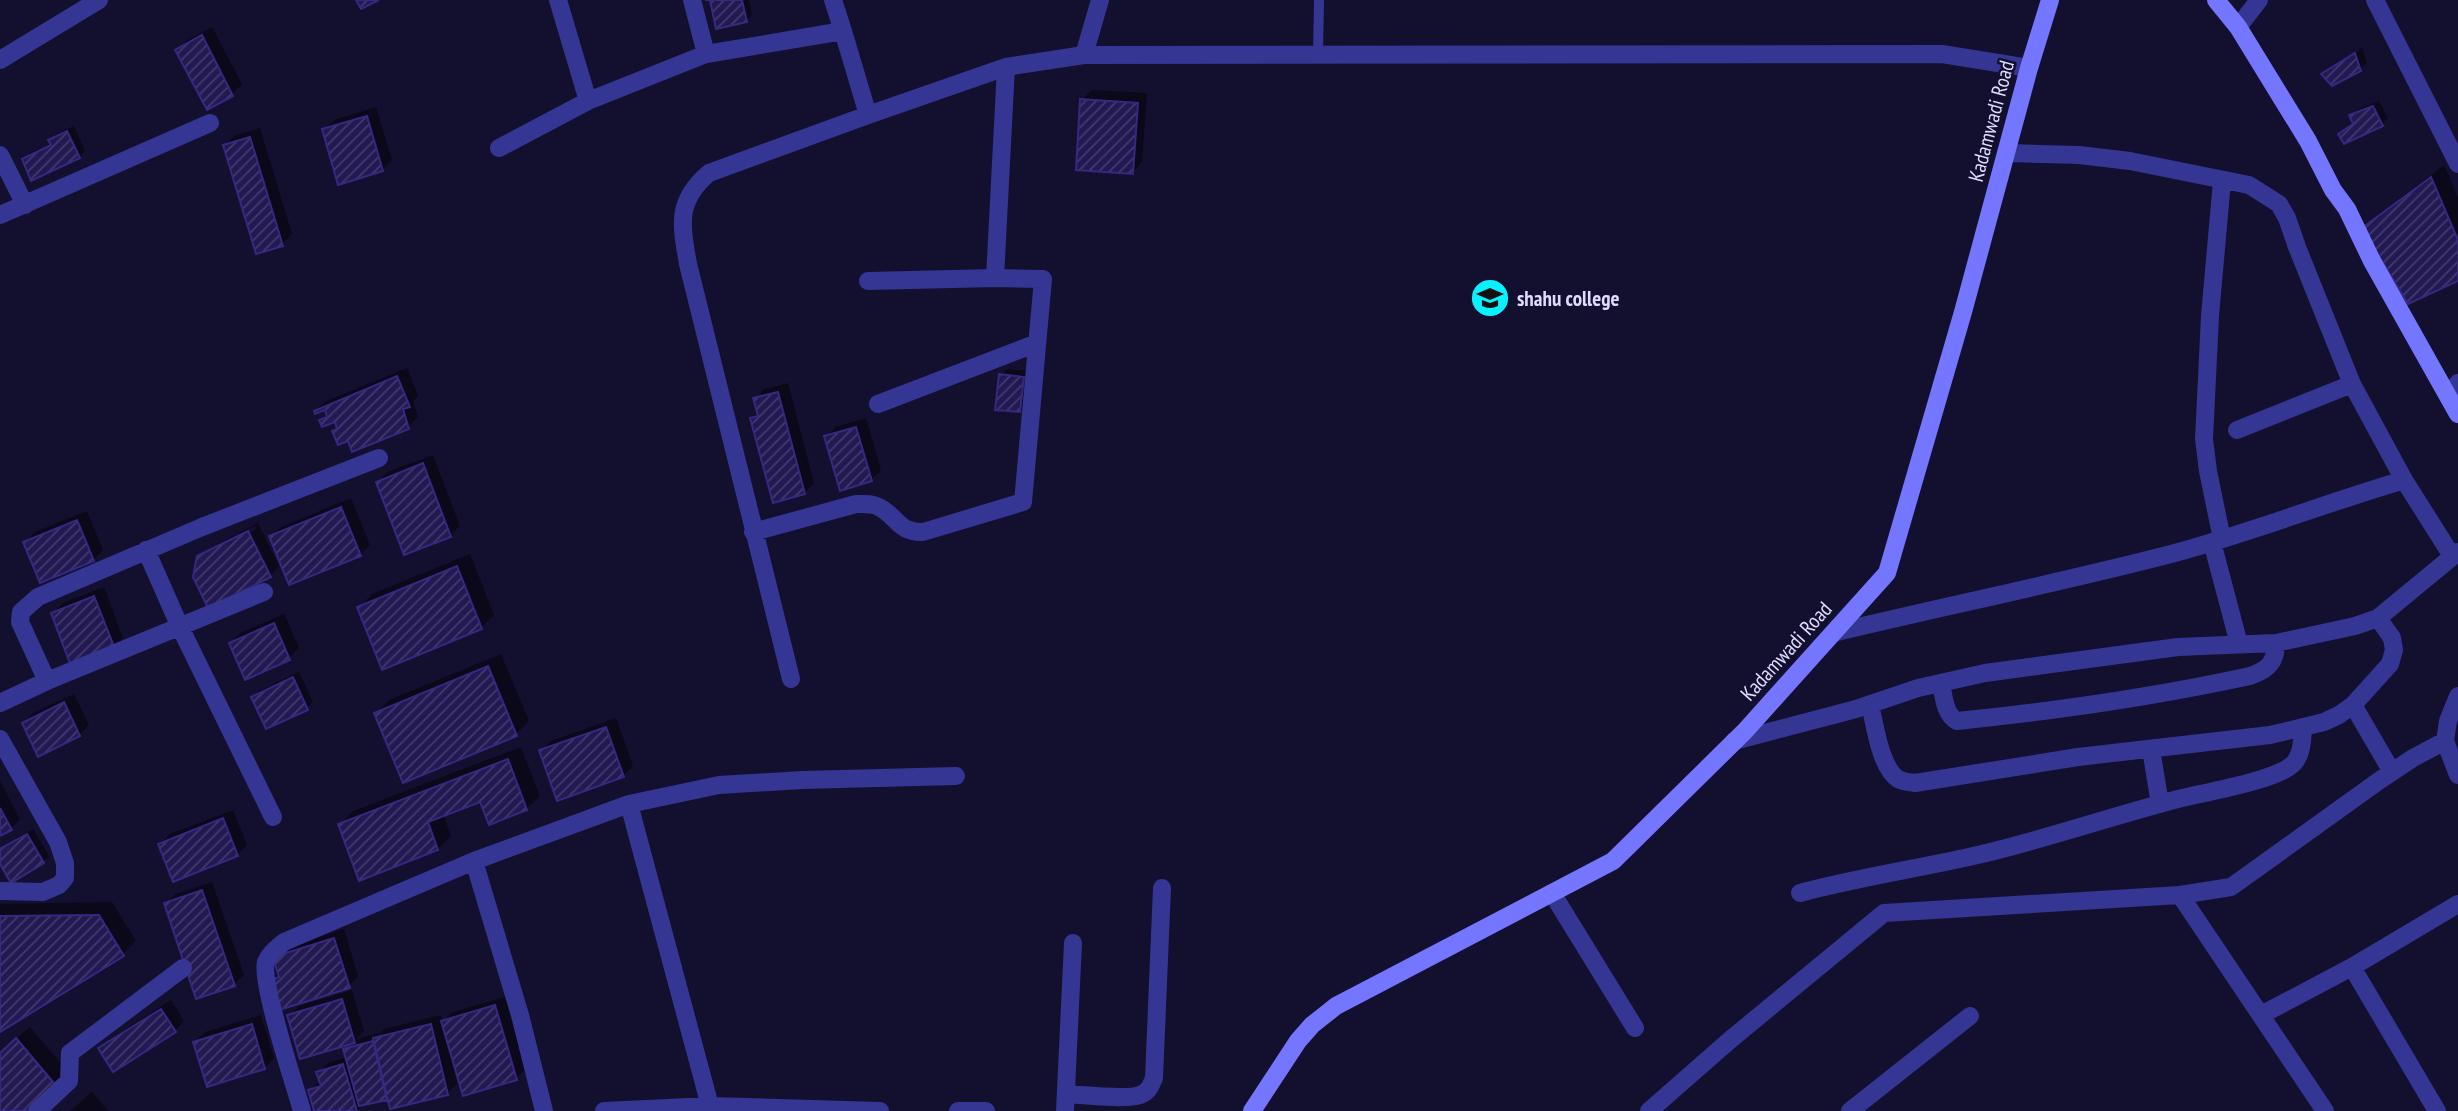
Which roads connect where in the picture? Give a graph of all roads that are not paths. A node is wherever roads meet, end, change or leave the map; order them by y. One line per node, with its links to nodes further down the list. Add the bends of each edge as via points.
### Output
1 (99, 0): 16 (street)
2 (558, 0): 19 (street)
3 (692, 0): 13 (street)
4 (833, 0): 12 (street)
5 (1100, 0): 15 (street)
6 (1319, 0): 14 (lane)
7 (2050, 0): 18 (street, Kadamwadi Road)
8 (2216, 0): 11 (street)
9 (2259, 0): 11 (street)
10 (2375, 0): 25 (street)
11 (2238, 27): 33 (street, via 2347,209 2378,272)
12 (842, 31): 13 (street); 20 (street)
13 (706, 54): 19 (street)
14 (1318, 54): 15 (street); 18 (street, via 1942,54)
15 (1084, 55): 17 (street)
16 (0, 60)
17 (1006, 67): 20 (street); 29 (street)
18 (2029, 68): 23 (street, Kadamwadi Road)
19 (588, 101): 22 (street)
20 (868, 115): 39 (street, via 709,173 694,186 685,205 682,229 688,264)
21 (210, 123): 27 (street)
22 (499, 148)
23 (2006, 153): 26 (street, via 2130,161); 46 (street, Kadamwadi Road, via 1887,573)
24 (0, 155): 27 (street)
25 (2458, 164)
26 (2222, 181): 32 (street, via 2249,185 2279,204); 40 (street, via 2204,439)
27 (25, 205): 28 (street)
28 (0, 215)
29 (995, 278): 30 (street); 31 (street, via 1042,279)
30 (869, 281)
31 (1037, 343): 34 (street); 39 (street, via 1023,502 923,532 906,530 880,507 869,504)
32 (2352, 384): 36 (street); 38 (street)
33 (2453, 390): 35 (street)
34 (878, 404)
35 (2458, 414)
36 (2236, 430)
37 (379, 458): 41 (street)
38 (2404, 480): 40 (street); 42 (street)
39 (753, 531): 49 (street)
40 (2217, 541): 46 (street); 48 (street)
41 (146, 550): 45 (street); 50 (street, via 38,597 21,612 20,622)
42 (2455, 554): 44 (street)
43 (264, 592): 45 (street)
44 (2378, 618): 47 (street); 55 (street, via 2392,638 2390,664)
45 (180, 627): 50 (street); 66 (street)
46 (1833, 633): 58 (street, Kadamwadi Road)
47 (2276, 643): 48 (street); 51 (street, via 2273,663 2250,676 2059,710 1957,721 1946,709)
48 (2239, 645): 51 (street, via 2178,647)
49 (791, 679)
50 (47, 681): 53 (street)
51 (1941, 683): 54 (street)
52 (2458, 696): 59 (street)
53 (0, 703)
54 (1870, 704): 58 (street); 60 (street, via 1884,759 1900,781 1915,783)
55 (2353, 705): 56 (street); 61 (street)
56 (2303, 729): 60 (street); 65 (street, via 2299,756 2285,769)
57 (0, 738): 69 (street, via 58,842 65,878 43,891)
58 (1734, 741): 70 (street, Kadamwadi Road, via 1612,861)
59 (2445, 741): 61 (street); 62 (street)
60 (2151, 749): 65 (street)
61 (2392, 772): 72 (street, via 2231,887)
62 (2458, 775)
63 (956, 776): 64 (street, via 719,785)
64 (629, 804): 67 (street); 81 (street)
65 (2160, 804): 71 (street, via 1982,854)
66 (273, 817)
67 (474, 861): 86 (street, via 284,942 266,961 266,984); 87 (street)
68 (1162, 888): 80 (street, via 1154,1078 1141,1095)
69 (0, 891)
70 (1552, 893): 79 (street); 93 (street, Kadamwadi Road, via 1336,1006 1298,1041)
71 (1800, 893)
72 (2180, 895): 77 (street); 94 (street, via 1884,914)
73 (2458, 904): 75 (street)
74 (1073, 943): 80 (street)
75 (2352, 967): 77 (street); 97 (street)
76 (183, 968): 85 (street, via 69,1053 69,1081)
77 (2261, 1015): 96 (street)
78 (1970, 1016): 95 (street)
79 (1634, 1028)
80 (1066, 1103)
81 (710, 1106): 82 (street); 83 (street)
82 (769, 1109): 84 (street)
83 (640, 1110): 88 (street)
84 (816, 1110): 89 (street)
85 (37, 1111)
86 (302, 1111)
87 (544, 1111)
88 (604, 1111)
89 (880, 1111)
90 (958, 1111): 91 (street)
91 (986, 1111): 92 (street)
92 (1000, 1111)
93 (1252, 1111)
94 (1649, 1111)
95 (1850, 1111)
96 (2325, 1111)
97 (2437, 1111)

